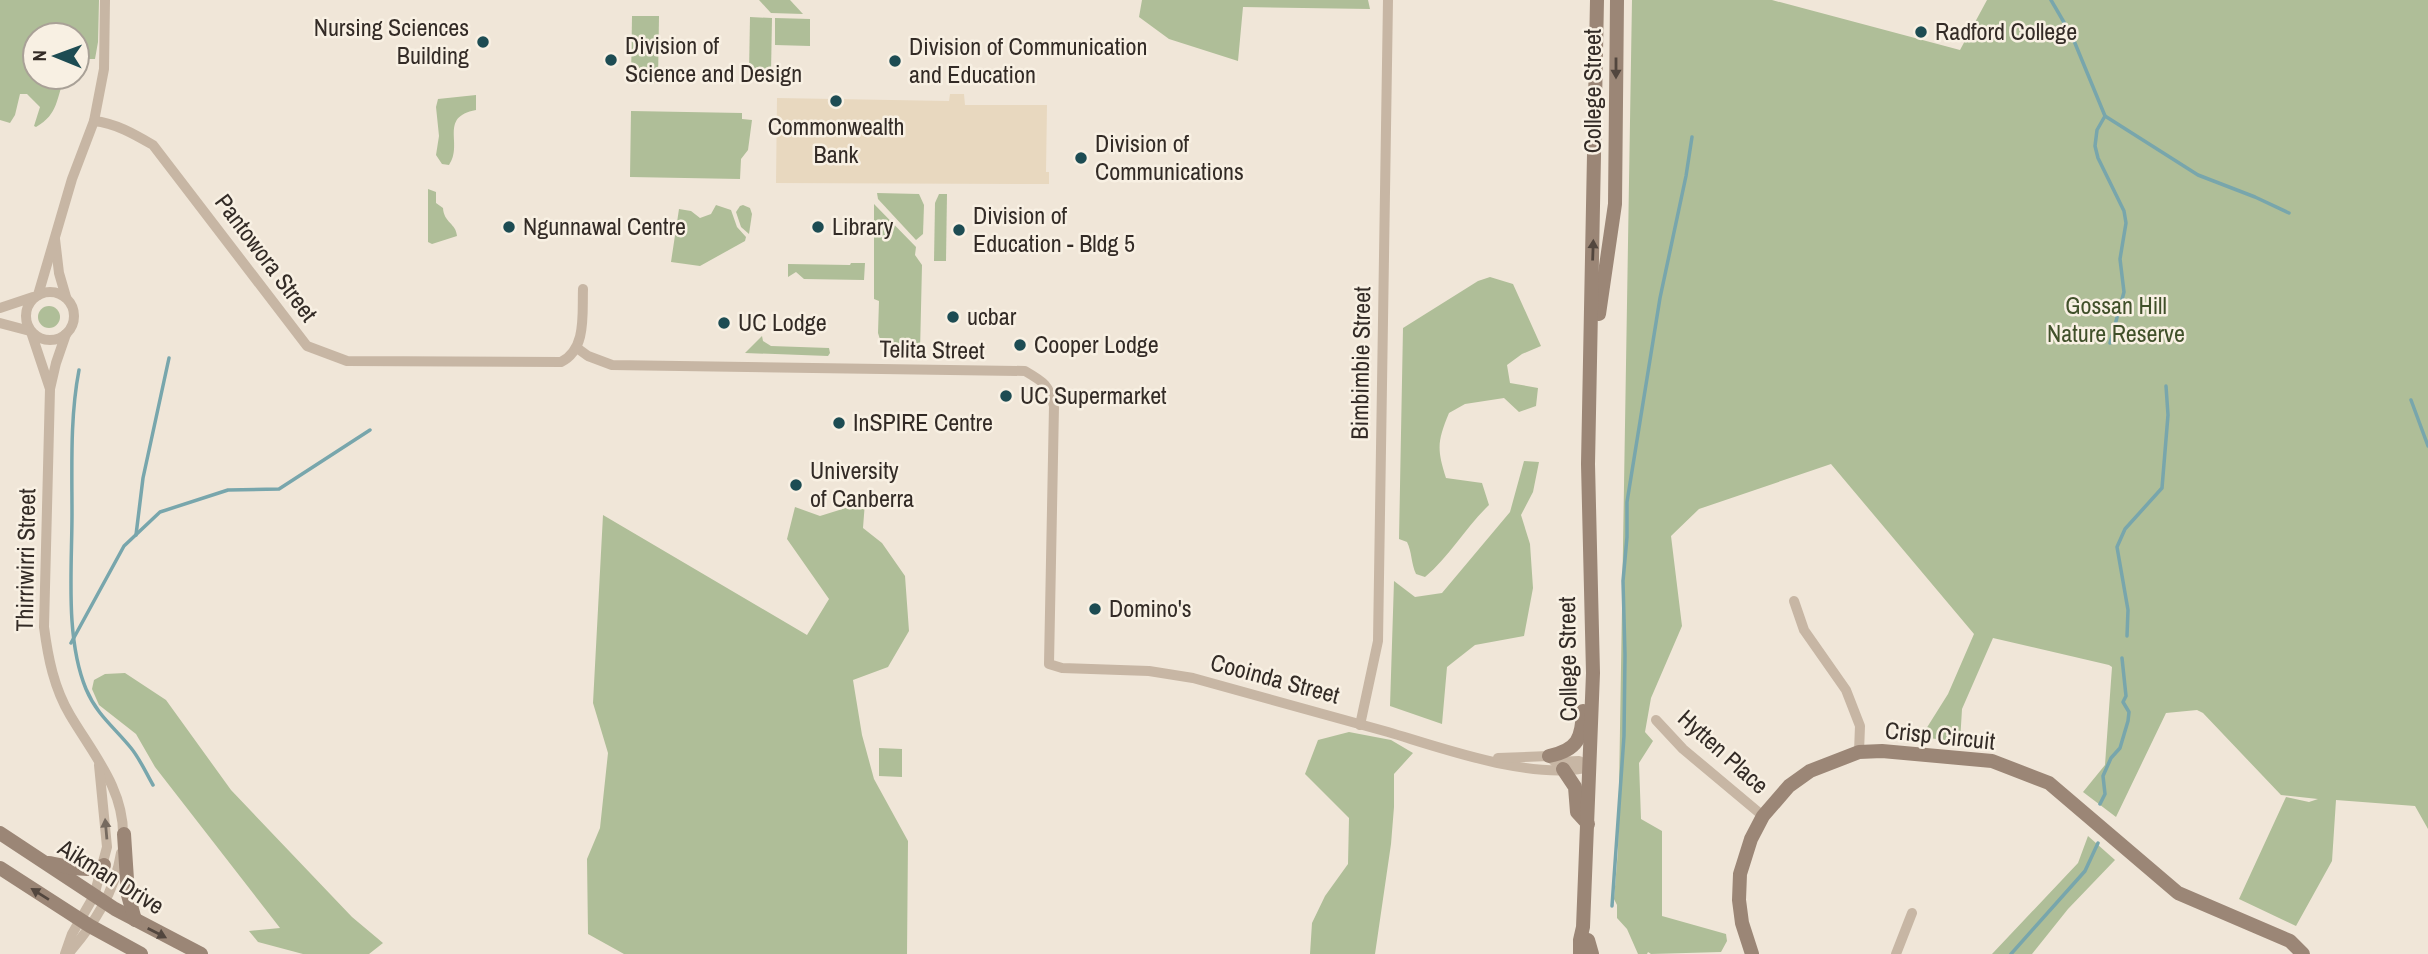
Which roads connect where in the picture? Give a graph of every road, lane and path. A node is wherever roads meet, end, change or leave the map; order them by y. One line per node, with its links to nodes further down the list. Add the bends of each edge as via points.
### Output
1 (105, 0): 5 (street, via 104,69)
2 (1388, 0): 21 (street, Bimbimbie Street, via 1378,641)
3 (1597, 0): 16 (street, College Street, one-way to 3)
4 (1617, 0): 16 (street, College Street, one-way to 16, via 1615,204)
5 (93, 121): 6 (street); 14 (street, Pantowora Street, via 131,132 153,145 307,346 348,361 552,364 568,359)
6 (55, 235): 8 (street); 9 (street)
7 (583, 289): 14 (street)
8 (37, 295): 9 (street, via 52,292); 10 (street); 12 (street, via 27,308)
9 (65, 297): 13 (street, via 74,312)
10 (0, 308)
11 (0, 323): 12 (street)
12 (31, 331): 13 (street, via 44,340); 15 (street, Thirriwirri Street)
13 (66, 334): 15 (street, Thirriwirri Street)
14 (577, 348): 18 (street, Telita Street, via 612,365 1025,372 1041,379 1054,406)
15 (50, 390): 25 (street, Thirriwirri Street, via 47,652 69,714)
16 (1588, 391): 19 (street, College Street)
17 (1794, 601): 22 (street, via 1804,630 1846,690 1860,726)
18 (1049, 664): 21 (street, Cooinda Street, via 1193,678)
19 (1593, 673): 23 (street, via 1584,687 1579,739 1562,754); 26 (street, College Street)
20 (1656, 720): 28 (street, Hytten Place, via 1683,750)
21 (1360, 725): 24 (street, Cooinda Street)
22 (1859, 752): 28 (street, Crisp Circuit, via 1810,771 1789,786); 46 (street, Crisp Circuit, via 1992,761 2049,783 2178,892 2290,941)
23 (1549, 756): 24 (street, Cooinda Street); 26 (street, Cooinda Street, via 1555,762 1579,761)
24 (1487, 759): 27 (street, Cooinda Street)
25 (99, 761): 31 (street, Thirriwirri Street, via 117,792); 33 (street, Thirriwirri Street, one-way to 25, via 107,838)
26 (1591, 766): 27 (street, Cooinda Street); 29 (street, College Street)
27 (1563, 769): 29 (street, via 1575,787 1577,812)
28 (1763, 816): 44 (street, Crisp Circuit, via 1740,874 1742,923)
29 (1588, 824): 39 (street, College Street)
30 (0, 833): 32 (street, Aikman Drive)
31 (124, 834): 35 (street, Thirriwirri Street, via 116,879); 37 (street, via 128,895)
32 (43, 862): 33 (street, via 89,869); 35 (street, Aikman Drive)
33 (104, 865): 35 (street, Thirriwirri Street)
34 (0, 868): 38 (street, Aikman Drive, one-way to 34)
35 (99, 899): 37 (street, Aikman Drive); 38 (street, Thirriwirri Street)
36 (1912, 913): 45 (street)
37 (135, 920): 42 (street, Aikman Drive, one-way to 42)
38 (85, 922): 40 (street, Thirriwirri Street); 41 (street, Aikman Drive)
39 (1588, 944): 43 (street, College Street, via 1580,940)
40 (67, 954)
41 (141, 954)
42 (201, 954)
43 (1580, 954)
44 (1752, 954)
45 (1896, 954)
46 (2303, 954)

